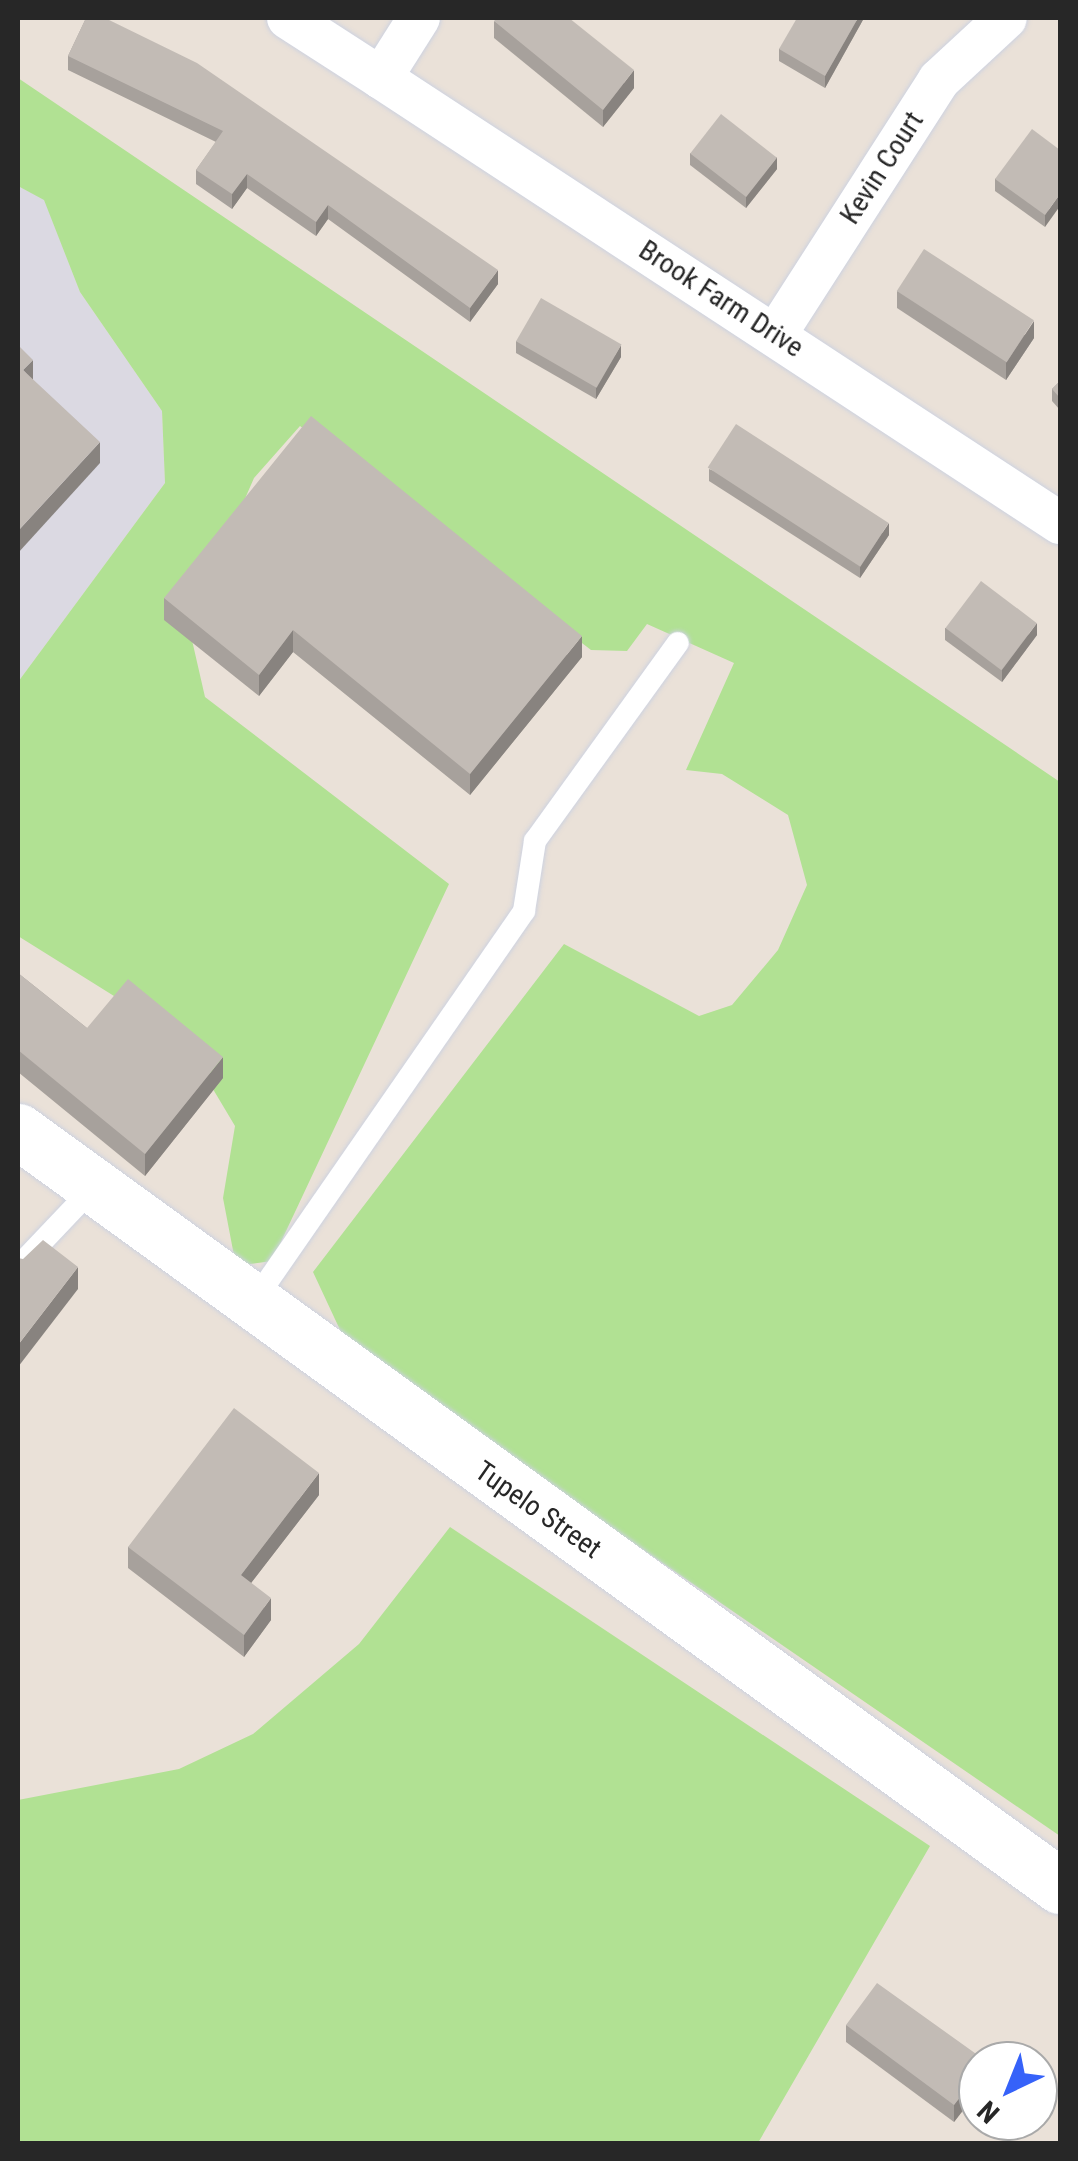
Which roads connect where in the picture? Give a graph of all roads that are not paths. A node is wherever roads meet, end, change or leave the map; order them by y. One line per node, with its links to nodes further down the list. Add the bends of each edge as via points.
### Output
1 (288, 18): 4 (street, Brook Farm Drive)
2 (419, 18): 4 (street)
3 (1006, 18): 5 (street, Kevin Court, via 939,80)
4 (381, 78): 5 (street, Brook Farm Drive)
5 (776, 334): 6 (street, Brook Farm Drive)
6 (1060, 522)
7 (678, 643): 11 (lane, via 535,840 524,911)
8 (18, 1131): 9 (main road, Tupelo Street)
9 (93, 1188): 10 (lane); 11 (main road, Tupelo Street)
10 (18, 1268)
11 (250, 1306): 12 (main road, Tupelo Street)
12 (1060, 1886)

